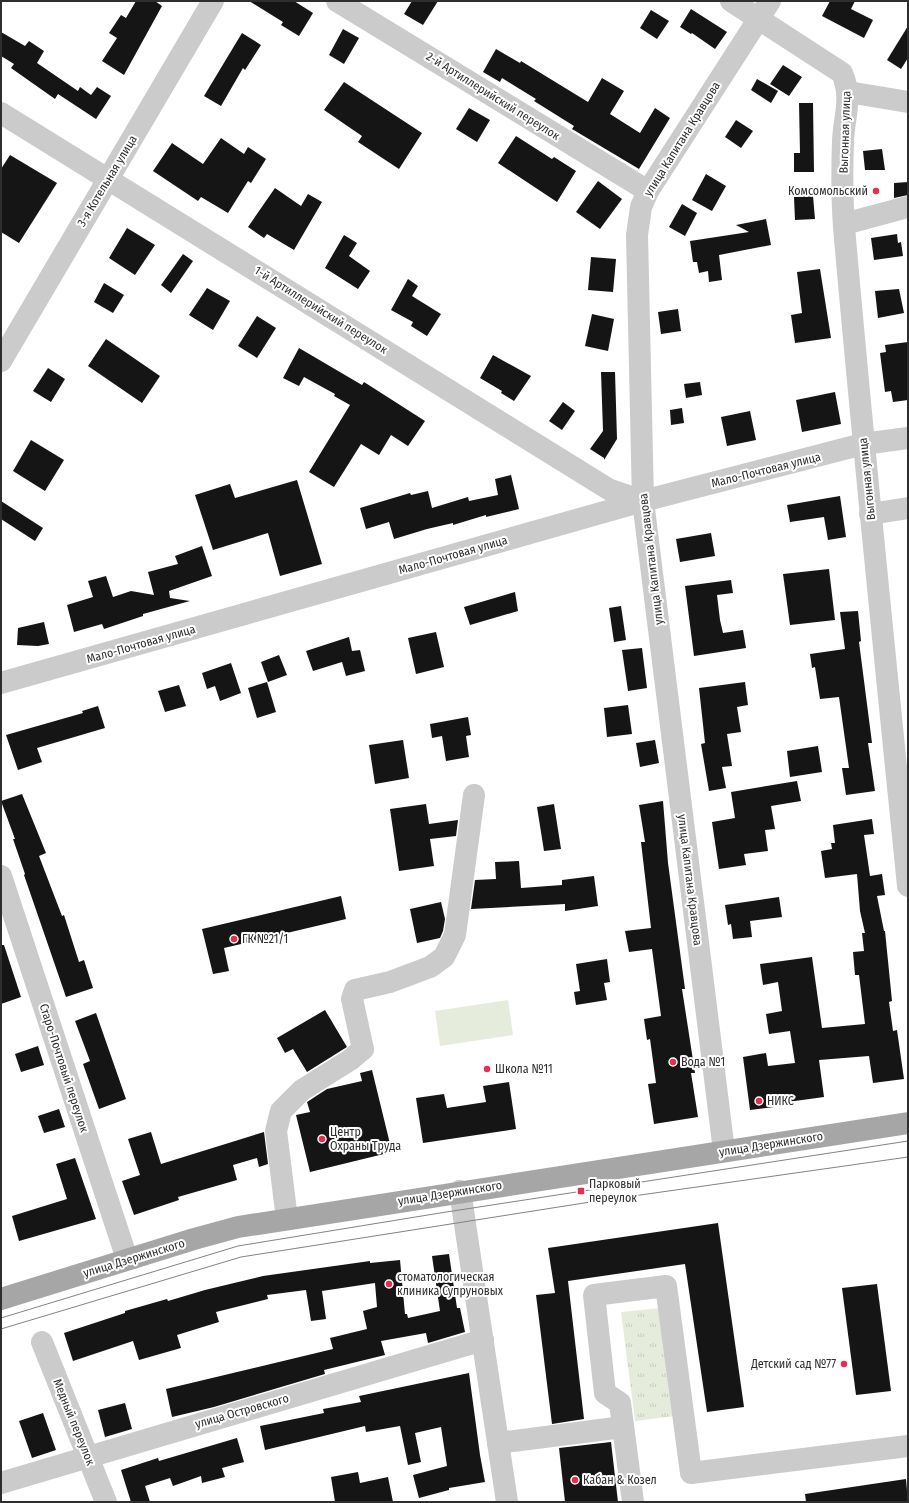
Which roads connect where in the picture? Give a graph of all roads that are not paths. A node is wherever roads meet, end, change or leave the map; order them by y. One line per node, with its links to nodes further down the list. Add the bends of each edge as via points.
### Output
1 (213, 1): 9 (street, 3-я Котельная улица)
2 (337, 1): 10 (street, 2-й Артиллерийский переулок)
3 (732, 1): 5 (street)
4 (770, 1): 5 (street, улица Капитана Кравцова)
5 (759, 19): 6 (street); 10 (street, улица Капитана Кравцова)
6 (845, 83): 7 (street); 12 (street, Выгонная улица, via 848,107 843,139)
7 (908, 102)
8 (1, 113): 9 (street, 1-й Артиллерийский переулок)
9 (109, 178): 13 (street, 3-я Котельная улица); 16 (street, 1-й Артиллерийский переулок, via 610,490)
10 (648, 191): 16 (street, улица Капитана Кравцова, via 641,207 637,235)
11 (908, 207): 12 (street)
12 (844, 224): 15 (street, Выгонная улица)
13 (1, 361)
14 (908, 438): 15 (street, Мало-Почтовая улица)
15 (863, 444): 16 (street, Мало-Почтовая улица); 18 (street, Выгонная улица)
16 (643, 501): 19 (street, Мало-Почтовая улица); 24 (street, улица Капитана Кравцова)
17 (908, 508): 18 (street)
18 (870, 514): 22 (street, Выгонная улица)
19 (1, 684)
20 (474, 795): 26 (street, via 455,935 444,958 430,967 390,982 355,990 352,999 363,1050 302,1090 281,1111 276,1131)
21 (1, 876): 27 (street, Старо-Почтовый переулок)
22 (908, 886)
23 (908, 1123): 24 (main road, улица Дзержинского)
24 (724, 1151): 25 (main road, улица Дзержинского)
25 (460, 1191): 26 (main road, улица Дзержинского); 29 (street)
26 (287, 1219): 27 (main road, улица Дзержинского, via 238,1227)
27 (127, 1260): 28 (main road, улица Дзержинского)
28 (1, 1299)
29 (483, 1340): 32 (street); 34 (street, улица Островского)
30 (42, 1342): 34 (street, Медный переулок)
31 (623, 1427): 32 (street); 33 (street, via 620,1403 605,1393 594,1295 666,1286 691,1473); 38 (street)
32 (498, 1443): 36 (street)
33 (908, 1446)
34 (88, 1457): 35 (street, улица Островского); 37 (street, Медный переулок)
35 (1, 1482)
36 (502, 1501)
37 (106, 1502)
38 (633, 1502)

